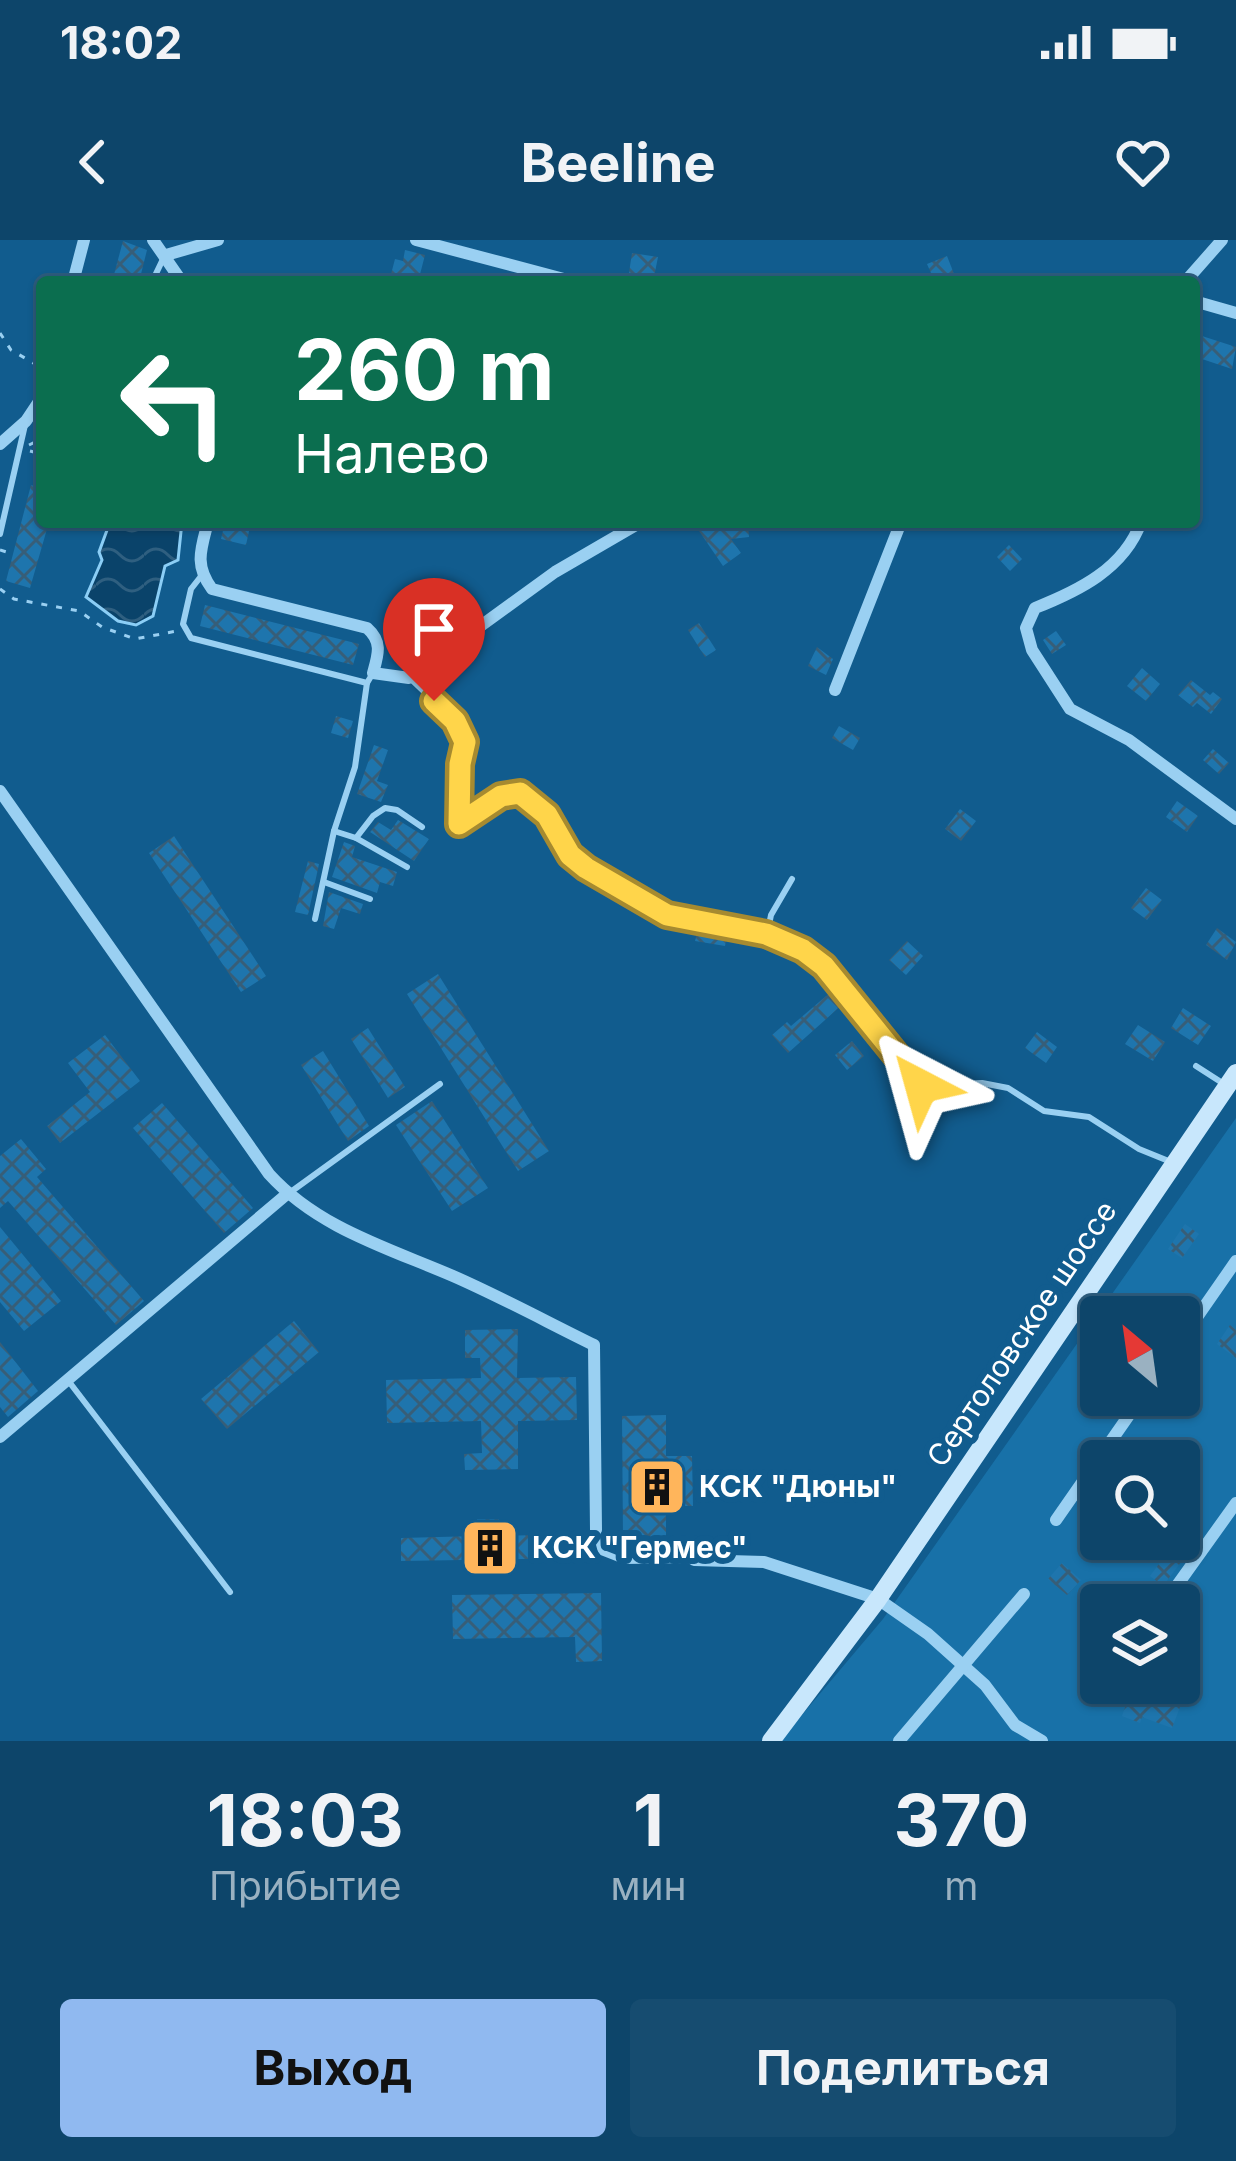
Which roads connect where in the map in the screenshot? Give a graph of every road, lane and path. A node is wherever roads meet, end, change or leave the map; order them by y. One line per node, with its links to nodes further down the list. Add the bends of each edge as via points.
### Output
1 (84, 240): 7 (street)
2 (153, 240): 6 (street)
3 (218, 240): 6 (street)
4 (416, 240): 10 (street)
5 (1222, 240): 11 (street)
6 (166, 256): 8 (lane); 9 (street)
7 (75, 276)
8 (154, 276)
9 (178, 276)
10 (552, 276)
11 (1190, 276)
12 (1200, 304): 13 (street)
13 (1236, 313)
14 (0, 333): 15 (path)
15 (36, 365)
16 (36, 407): 17 (street)
17 (26, 421): 19 (street); 20 (lane)
18 (36, 442): 20 (path)
19 (0, 444)
20 (22, 449): 21 (path); 26 (lane)
21 (36, 452)
22 (206, 528): 29 (street)
23 (631, 528): 33 (street)
24 (899, 528): 34 (street)
25 (1139, 528): 36 (street, via 1085,588 1035,608 1026,628 1032,650 1070,709 1130,740)
26 (0, 534)
27 (0, 550): 28 (path)
28 (13, 554)
29 (202, 575): 31 (lane); 32 (street, via 212,589 368,628 379,648)
30 (0, 589): 31 (path, via 80,611 136,639)
31 (184, 632): 32 (lane)
32 (370, 678): 33 (street); 38 (lane)
33 (409, 678): 45 (lane, via 455,721 465,742 459,824 520,793 547,815 570,855 667,915)
34 (835, 690)
35 (0, 791): 50 (street)
36 (1236, 819)
37 (422, 827): 39 (lane, via 385,808)
38 (334, 831): 39 (lane); 42 (lane)
39 (356, 838): 40 (lane)
40 (406, 867)
41 (792, 879): 45 (lane)
42 (324, 882): 43 (lane); 44 (lane)
43 (370, 899)
44 (315, 919)
45 (766, 934): 49 (lane, via 824,966 921,1086 1008,1088 1044,1111 1089,1117)
46 (1196, 1066): 47 (lane)
47 (1232, 1079): 49 (main road, Сертоловское шоссе)
48 (440, 1084): 50 (lane)
49 (1174, 1163): 63 (main road, Сертоловское шоссе)
50 (287, 1194): 53 (street); 58 (street, via 328,1223 594,1346)
51 (1236, 1261): 52 (street)
52 (1200, 1313)
53 (68, 1380): 55 (street); 61 (lane)
54 (1128, 1416): 57 (street)
55 (0, 1437)
56 (1236, 1503): 60 (street)
57 (1056, 1520)
58 (596, 1530): 59 (lane, via 601,1552 624,1561)
59 (694, 1560): 63 (street, via 764,1562)
60 (1178, 1584)
61 (230, 1592)
62 (1024, 1594): 64 (street)
63 (878, 1599): 64 (street); 65 (main road, Сертоловское шоссе)
64 (962, 1666): 66 (street); 67 (street, via 1015,1725)
65 (771, 1741)
66 (898, 1741)
67 (1042, 1741)

